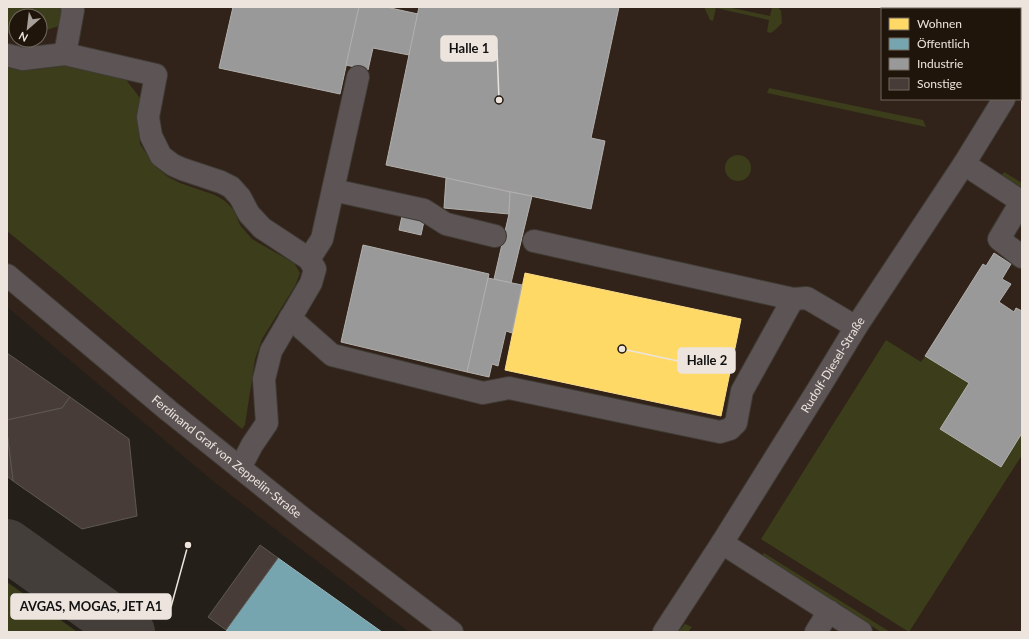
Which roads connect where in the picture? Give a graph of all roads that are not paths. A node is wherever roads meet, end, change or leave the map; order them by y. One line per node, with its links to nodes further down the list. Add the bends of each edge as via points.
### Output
1 (72, 7): 2 (street)
2 (65, 54): 3 (street, via 23,58); 12 (street, via 156,75 148,117 151,136 161,156 182,169 231,187 262,228)
3 (7, 55)
4 (358, 77): 7 (street)
5 (1003, 100): 6 (street, Rudolf-Diesel-Straße)
6 (964, 164): 8 (street); 16 (street, Rudolf-Diesel-Straße)
7 (332, 190): 9 (street, via 424,210 446,224); 12 (street, via 322,239)
8 (1022, 202): 11 (street, via 999,239)
9 (495, 236)
10 (534, 241): 14 (street)
11 (1022, 257)
12 (309, 259): 15 (street, via 315,268 311,283)
13 (7, 275): 17 (street, Ferdinand Graf von Zeppelin-Straße)
14 (793, 299): 15 (street, via 742,391 736,423 730,429 720,432 509,388 482,393 332,355); 16 (street, via 807,298)
15 (290, 318): 17 (street, via 271,351 264,379 267,423)
16 (856, 327): 18 (street, Rudolf-Diesel-Straße)
17 (240, 468): 20 (street, Ferdinand Graf von Zeppelin-Straße)
18 (722, 543): 19 (street); 21 (street, Rudolf-Diesel-Straße)
19 (829, 611): 22 (street); 23 (street)
20 (452, 632)
21 (664, 632)
22 (816, 632)
23 (862, 632)

